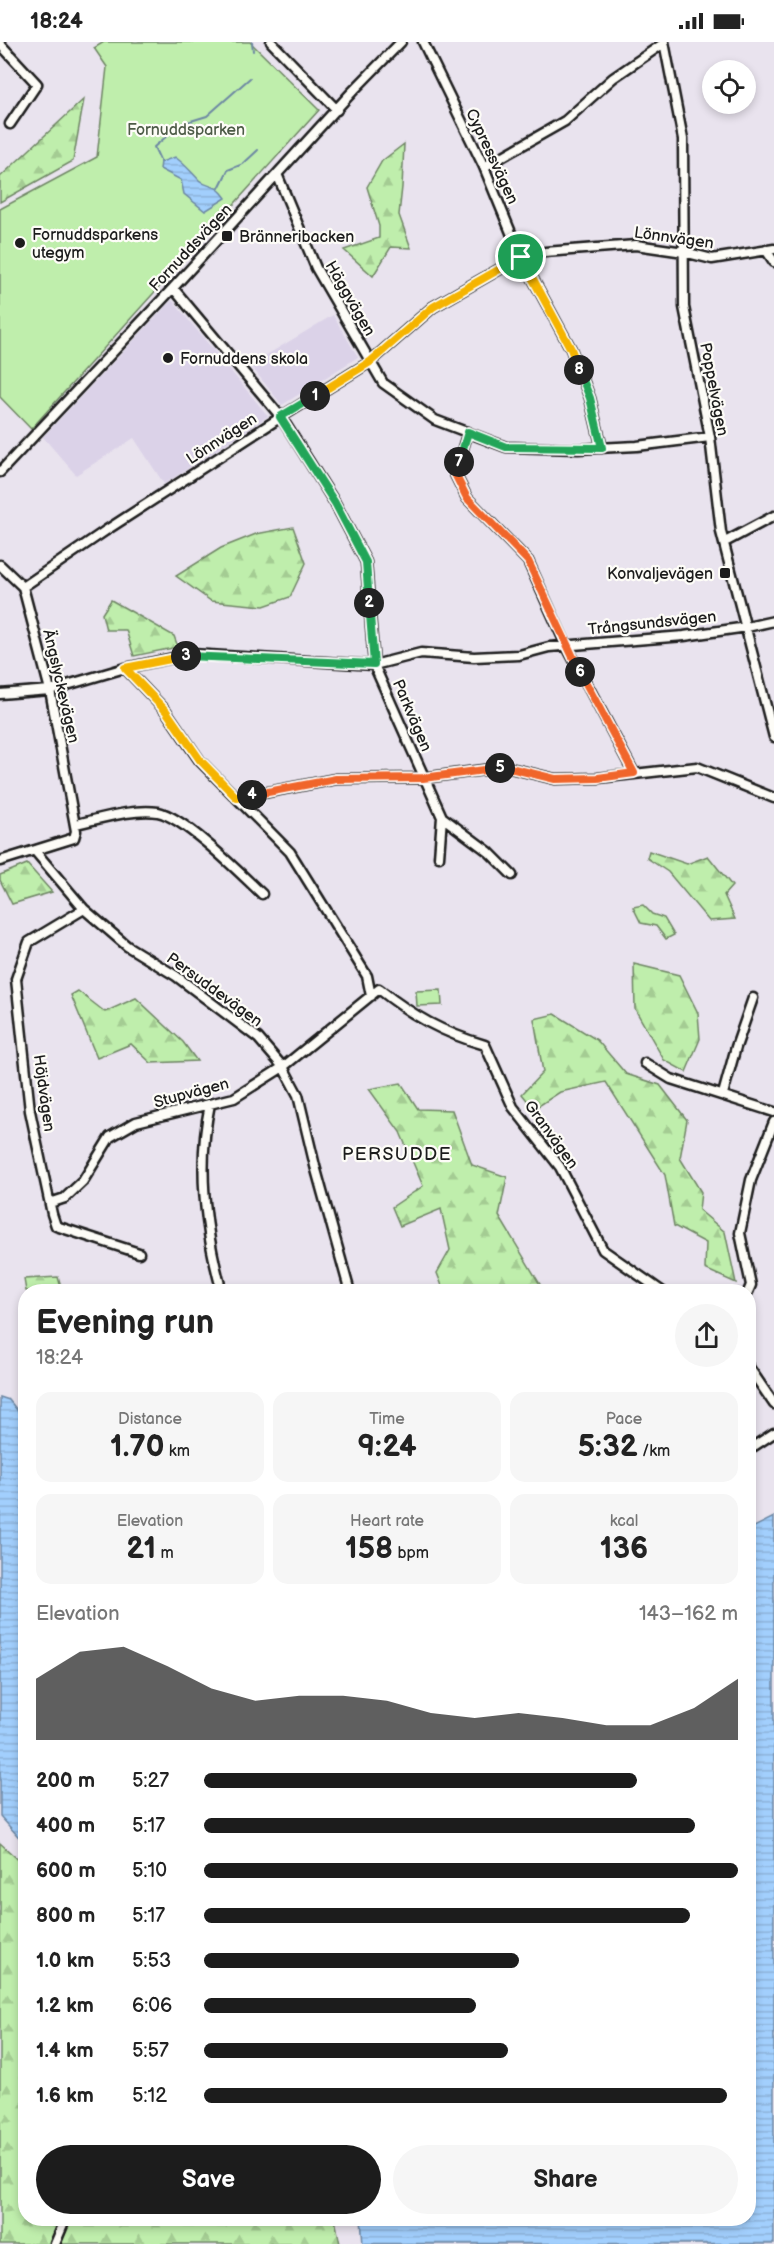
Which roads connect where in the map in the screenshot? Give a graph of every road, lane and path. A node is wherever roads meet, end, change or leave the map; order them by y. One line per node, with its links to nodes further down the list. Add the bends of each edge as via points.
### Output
1 (271, 42): 6 (street)
2 (401, 42): 6 (street, Fornuddsvägen)
3 (423, 42): 8 (street, Cypressvägen)
4 (664, 42): 8 (street, via 613,78 565,121); 11 (street, Poppelvägen, via 683,140)
5 (0, 44): 7 (street, via 36,84)
6 (337, 110): 9 (street, Fornuddsvägen)
7 (10, 124)
8 (484, 167): 12 (street, Cypressvägen)
9 (277, 174): 14 (street, Fornuddsvägen); 15 (street, Häggvägen, via 316,268)
10 (770, 249): 11 (street, Lönnvägen, via 712,260); 13 (street)
11 (684, 252): 12 (street, Lönnvägen, via 636,245); 18 (street, Poppelvägen, via 684,307)
12 (521, 257): 15 (street, Lönnvägen, via 433,307); 19 (street, Cypressvägen, via 571,349 590,398)
13 (774, 262)
14 (173, 288): 16 (street, Parkvägen); 20 (street, Fornuddsvägen)
15 (370, 362): 16 (street, Lönnvägen); 17 (street, Häggvägen, via 382,383 435,420)
16 (280, 417): 24 (street, Lönnvägen); 28 (street, Parkvägen, via 335,503 366,562)
17 (468, 432): 19 (street, Häggvägen, via 506,447); 27 (street, via 455,474 467,498 528,561)
18 (710, 437): 19 (street, Häggvägen); 22 (street, Poppelvägen)
19 (602, 448)
20 (0, 472)
21 (774, 516): 22 (street)
22 (724, 542): 26 (street, Poppelvägen)
23 (0, 566): 24 (street)
24 (23, 587): 30 (street, Ängslyckevägen)
25 (774, 621): 26 (street, Trångsundsvägen)
26 (747, 627): 27 (street, Trångsundsvägen); 32 (street, Poppelvägen)
27 (566, 645): 28 (street, Trångsundsvägen, via 519,655 421,653); 33 (street)
28 (374, 664): 29 (street, Trångsundsvägen, via 192,654); 34 (street, Parkvägen)
29 (125, 668): 30 (street, Trångsundsvägen); 35 (street, via 166,711 200,760)
30 (50, 690): 31 (street, Trångsundsvägen); 38 (street, Ängslyckevägen)
31 (0, 694)
32 (774, 737)
33 (634, 773): 34 (street, via 555,779 506,767); 36 (street, via 697,767)
34 (423, 778): 35 (street, via 336,779); 37 (street, Parkvägen)
35 (237, 798): 46 (street, via 290,852 367,976)
36 (774, 798)
37 (442, 817): 40 (street); 42 (street, Parkvägen, via 489,852)
38 (76, 824): 39 (street, via 74,838); 43 (street, via 136,812 173,817)
39 (35, 851): 41 (street); 44 (street, Persuddevägen)
40 (439, 856)
41 (0, 861)
42 (512, 875)
43 (262, 894)
44 (84, 909): 49 (street, Persuddevägen, via 127,946 177,976 258,1038); 54 (street, Höjdvägen, via 29,942 16,979 30,1111)
45 (378, 989): 46 (street, Stupvägen); 58 (street, Granvägen, via 434,1026 485,1046 513,1107 560,1167 603,1250)
46 (371, 996): 49 (street, Stupvägen)
47 (753, 998): 50 (street)
48 (645, 1062): 50 (street, via 671,1079)
49 (283, 1067): 51 (street, Stupvägen, via 234,1098); 57 (street, Persuddevägen, via 298,1095)
50 (723, 1094): 52 (street)
51 (210, 1104): 54 (street, Stupvägen, via 136,1122 110,1137 83,1181 65,1198); 56 (street, via 205,1125 203,1185)
52 (774, 1112)
53 (774, 1122): 59 (street, via 751,1180 740,1233)
54 (50, 1203): 55 (street, Höjdvägen, via 56,1226)
55 (139, 1253)
56 (220, 1284)
57 (348, 1284)
58 (652, 1284)
59 (751, 1284)
60 (756, 1378): 61 (street)
61 (774, 1404)
62 (774, 1433): 63 (street)
63 (756, 1445)
64 (63, 2226): 65 (street)
65 (55, 2244)

